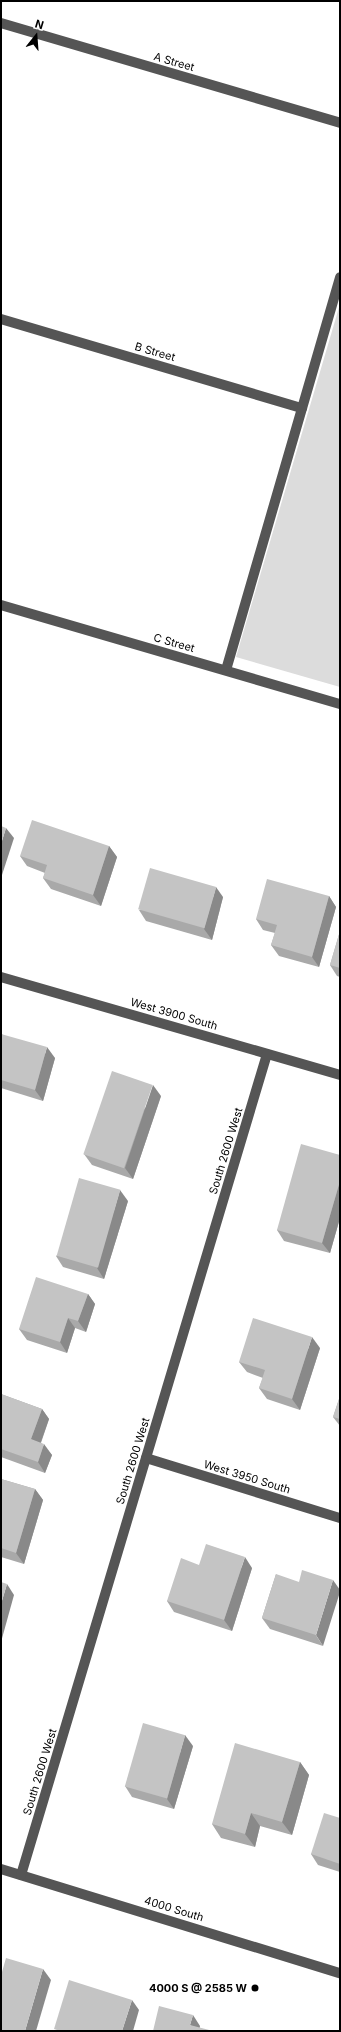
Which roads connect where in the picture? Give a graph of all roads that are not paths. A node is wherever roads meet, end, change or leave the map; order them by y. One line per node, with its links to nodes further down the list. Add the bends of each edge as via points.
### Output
1 (1, 23): 2 (street, A Street)
2 (340, 123)
3 (340, 277): 5 (street)
4 (1, 319): 5 (street, B Street)
5 (302, 408): 7 (street)
6 (1, 605): 7 (street, C Street)
7 (226, 670): 8 (street, C Street)
8 (340, 704)
9 (1, 976): 10 (street, West 3900 South)
10 (267, 1054): 11 (street, West 3900 South); 12 (street, South 2600 West)
11 (340, 1076)
12 (146, 1458): 13 (street, West 3950 South); 15 (street, South 2600 West)
13 (340, 1518)
14 (1, 1869): 15 (street, 4000 South)
15 (21, 1875): 16 (street, 4000 South)
16 (340, 1973)

